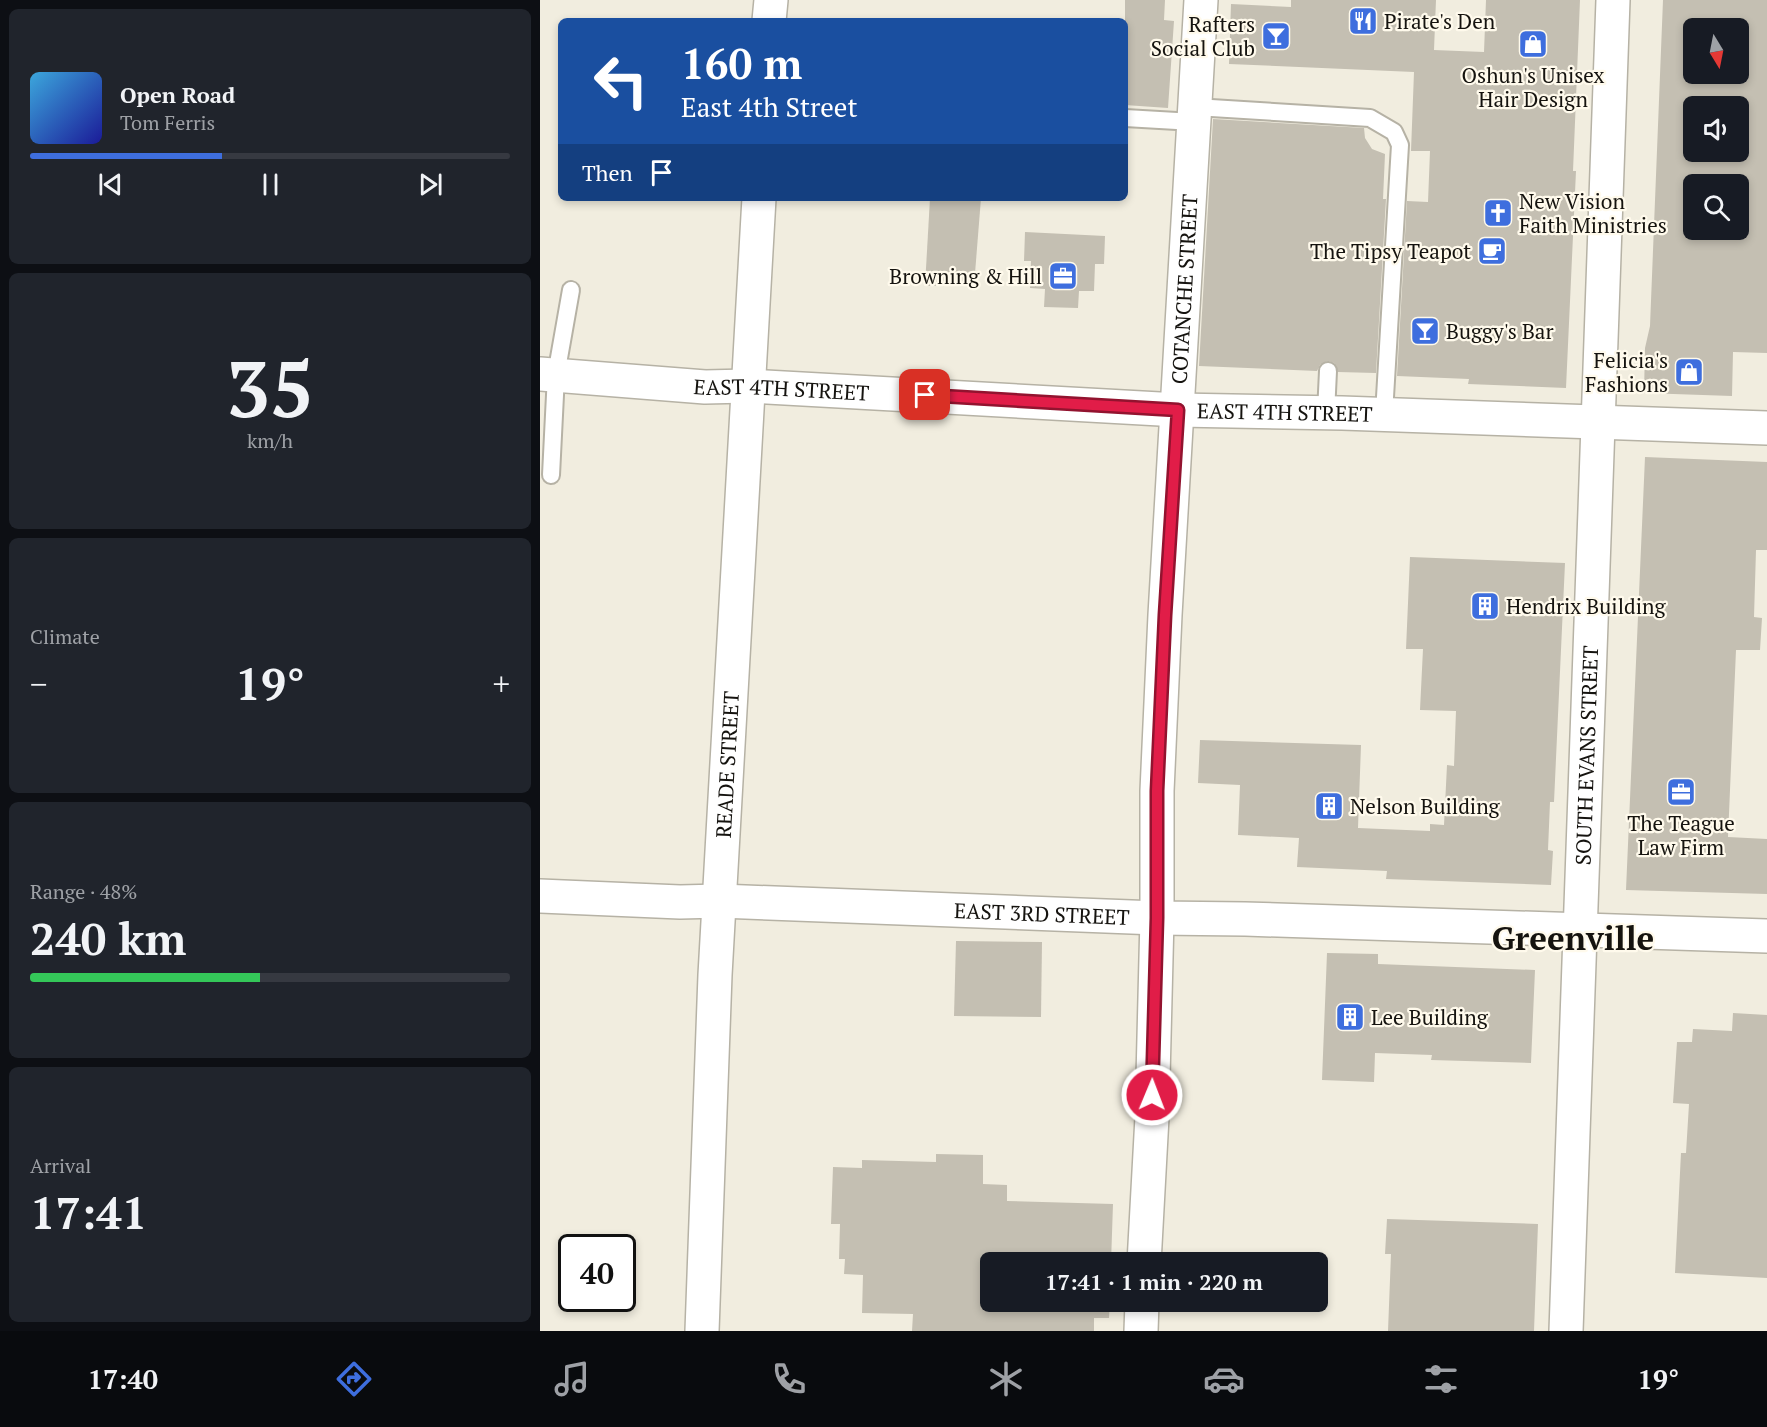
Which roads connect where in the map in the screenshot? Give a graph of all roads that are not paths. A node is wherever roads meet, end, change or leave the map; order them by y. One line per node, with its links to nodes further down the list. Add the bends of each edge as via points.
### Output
1 (771, 0): 4 (street)
2 (1201, 0): 5 (street, COTANCHE STREET)
3 (1613, 0): 15 (street, SOUTH EVANS STREET)
4 (769, 18)
5 (1195, 115): 6 (lane); 12 (street, COTANCHE STREET, via 1200,158); 14 (lane, via 1370,118 1395,132 1400,145)
6 (1128, 118)
7 (759, 201): 11 (street, READE STREET)
8 (572, 290): 10 (lane)
9 (1328, 371): 13 (lane)
10 (548, 374): 11 (street, EAST 4TH STREET, via 705,387); 17 (lane)
11 (747, 386): 12 (street, EAST 4TH STREET); 19 (street, READE STREET)
12 (1178, 410): 13 (street, EAST 4TH STREET); 20 (street, COTANCHE STREET, via 1157,791)
13 (1326, 413): 14 (street, EAST 4TH STREET)
14 (1384, 414): 15 (street, EAST 4TH STREET)
15 (1598, 421): 16 (street, EAST 4TH STREET); 21 (street, SOUTH EVANS STREET)
16 (1767, 428)
17 (551, 475)
18 (540, 896): 19 (street, EAST 3RD STREET)
19 (720, 901): 20 (street, EAST 3RD STREET); 25 (street, READE STREET)
20 (1157, 918): 21 (street, EAST 3RD STREET); 23 (street, COTANCHE STREET)
21 (1580, 930): 22 (street, EAST 3RD STREET); 27 (street, SOUTH EVANS STREET)
22 (1767, 936)
23 (1145, 1252)
24 (1142, 1312): 26 (street)
25 (702, 1331)
26 (1141, 1331)
27 (1566, 1331)

